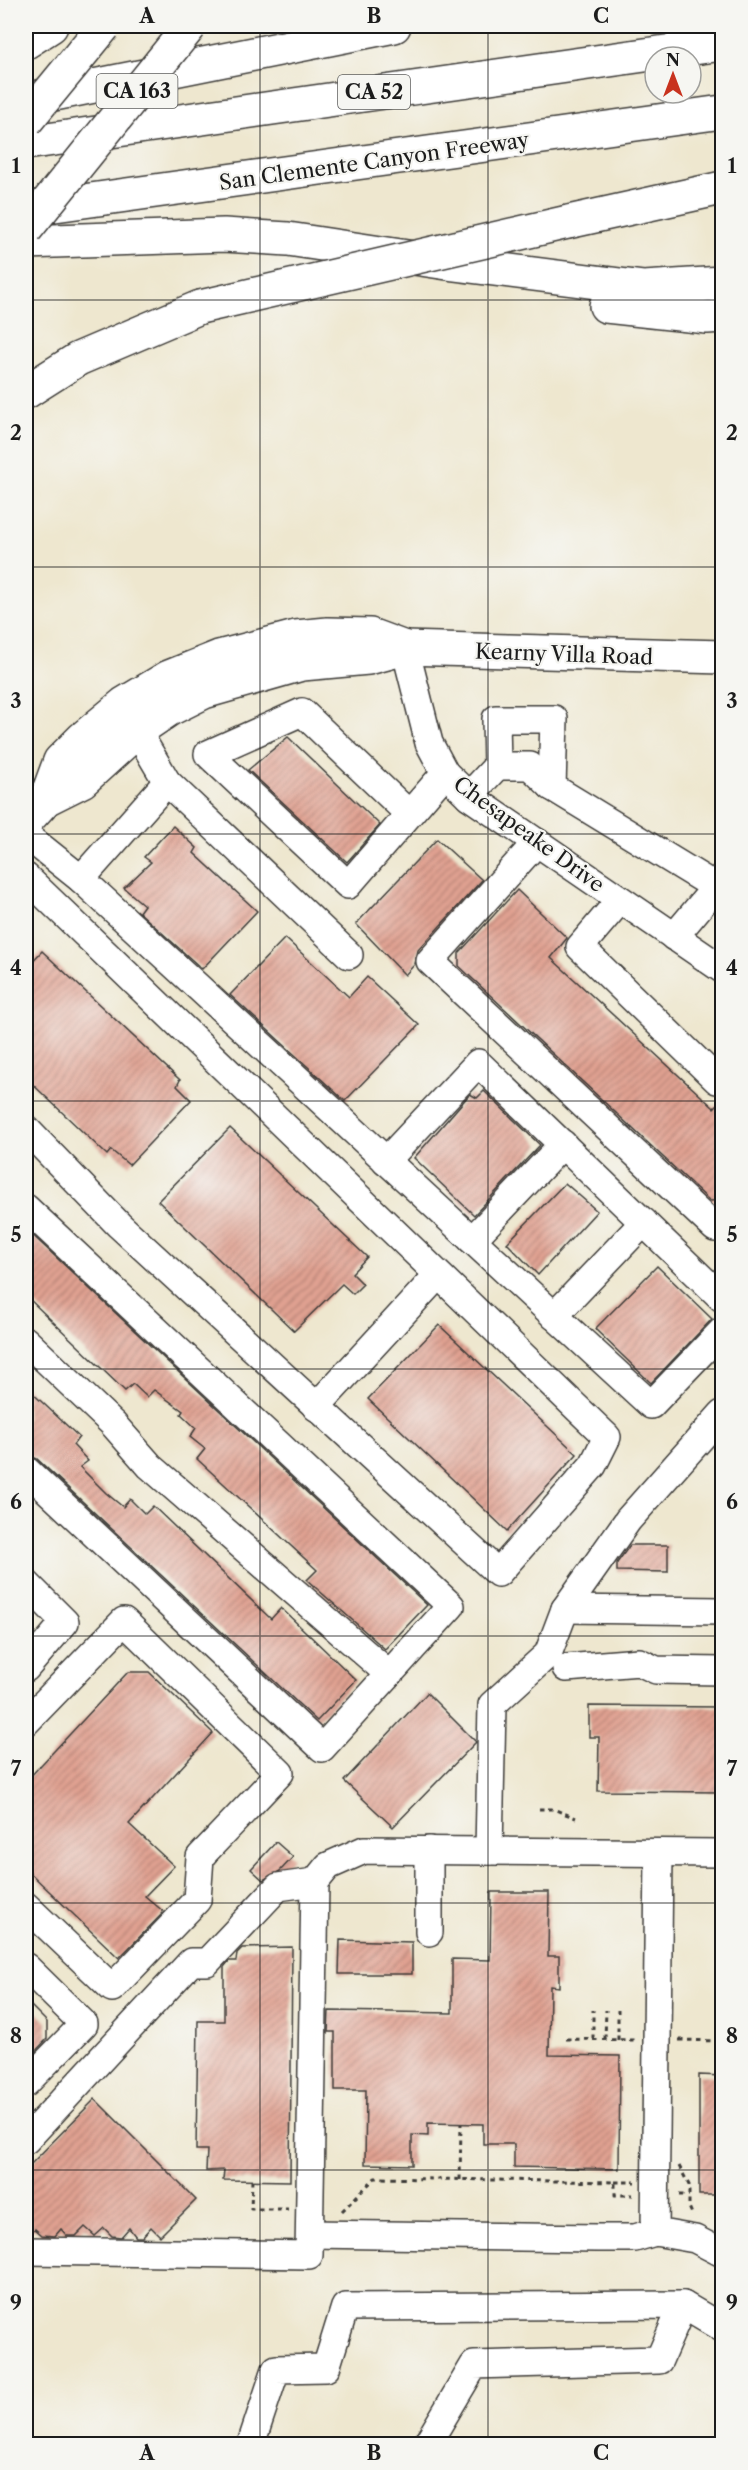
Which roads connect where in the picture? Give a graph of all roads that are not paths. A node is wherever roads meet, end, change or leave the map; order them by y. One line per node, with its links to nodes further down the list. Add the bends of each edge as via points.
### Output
1 (51, 26): 5 (main road)
2 (104, 26): 9 (main road, CA 163, bridge)
3 (190, 26): 13 (main road, CA 163, bridge)
4 (394, 26): 7 (main road)
5 (26, 42)
6 (723, 44): 10 (main road, CA 52)
7 (26, 99)
8 (723, 112): 12 (main road, San Clemente Canyon Freeway)
9 (26, 121)
10 (26, 143)
11 (723, 188): 18 (main road, bridge, via 200,307 78,359)
12 (26, 209)
13 (26, 229)
14 (26, 242): 15 (main road, via 224,235 288,239)
15 (454, 264): 16 (main road, via 644,288); 17 (main road, via 574,303)
16 (723, 283)
17 (723, 316)
18 (26, 392)
19 (405, 648): 20 (main road, Kearny Villa Road); 21 (main road, Kearny Villa Road, via 368,658 302,664 204,692); 23 (street, Chesapeake Drive, via 429,743); 27 (main road, Kearny Villa Road, via 370,635 296,637 219,657 169,677 124,704 83,738 60,761)
20 (723, 657)
21 (137, 731): 24 (street); 27 (main road, Kearny Villa Road, via 82,781)
22 (497, 766): 25 (street, via 530,766); 25 (street, via 496,718 554,718); 26 (street)
23 (445, 773): 26 (street, Chesapeake Drive); 28 (street)
24 (166, 782): 32 (street); 36 (street)
25 (552, 787): 33 (street)
26 (469, 796): 30 (street, Chesapeake Drive)
27 (36, 810)
28 (409, 814): 28 (street, via 348,885 208,754 302,712)
29 (26, 835): 32 (street)
30 (537, 843): 34 (street, Chesapeake Drive); 43 (street, via 430,961 715,1228)
31 (26, 877): 46 (street)
32 (81, 879): 41 (street)
33 (719, 882): 35 (street)
34 (620, 900): 35 (street, Chesapeake Drive); 38 (street, via 580,947 717,1080)
35 (675, 937): 37 (street, Chesapeake Drive)
36 (349, 955)
37 (723, 969)
38 (723, 1075)
39 (26, 1129): 51 (street, via 118,1225)
40 (562, 1144): 41 (street, via 478,1063); 44 (street); 45 (street)
41 (386, 1161): 45 (street)
42 (26, 1208): 60 (street, via 451,1606)
43 (723, 1220)
44 (644, 1222): 47 (street); 48 (street)
45 (472, 1240): 48 (street)
46 (438, 1275): 51 (street); 51 (street, via 607,1437 593,1465 498,1573)
47 (723, 1298)
48 (554, 1316): 49 (street, via 651,1405)
49 (723, 1331)
50 (26, 1341): 60 (street, via 113,1424 150,1466)
51 (316, 1407)
52 (723, 1414): 55 (street, via 628,1520)
53 (26, 1470): 60 (street, via 322,1748)
54 (26, 1583): 57 (street, via 65,1622)
55 (565, 1609): 56 (street); 63 (street, via 548,1654 492,1705)
56 (723, 1611)
57 (26, 1668)
58 (566, 1668): 59 (street, via 639,1662 656,1670)
59 (723, 1671)
60 (389, 1674)
61 (26, 1722): 67 (street, via 124,1621 280,1773 200,1857 197,1900 112,1988)
62 (429, 1851): 63 (street); 66 (street, via 364,1850 328,1866); 68 (street)
63 (489, 1851): 64 (street)
64 (659, 1853): 65 (street); 73 (street)
65 (723, 1853)
66 (315, 1882): 71 (street, via 278,1887 207,1962 191,1962); 72 (street)
67 (26, 1906)
68 (429, 1932)
69 (26, 1967): 70 (street, via 84,2024)
70 (26, 2083)
71 (26, 2140)
72 (310, 2222): 73 (street, via 598,2238 635,2238); 74 (street, via 309,2255)
73 (655, 2232): 75 (street, via 695,2239)
74 (26, 2251)
75 (723, 2253)
76 (683, 2305): 77 (street); 78 (street, via 345,2307 327,2368 276,2369); 79 (street, via 659,2360 474,2365)
77 (723, 2328)
78 (251, 2445)
79 (428, 2445)

